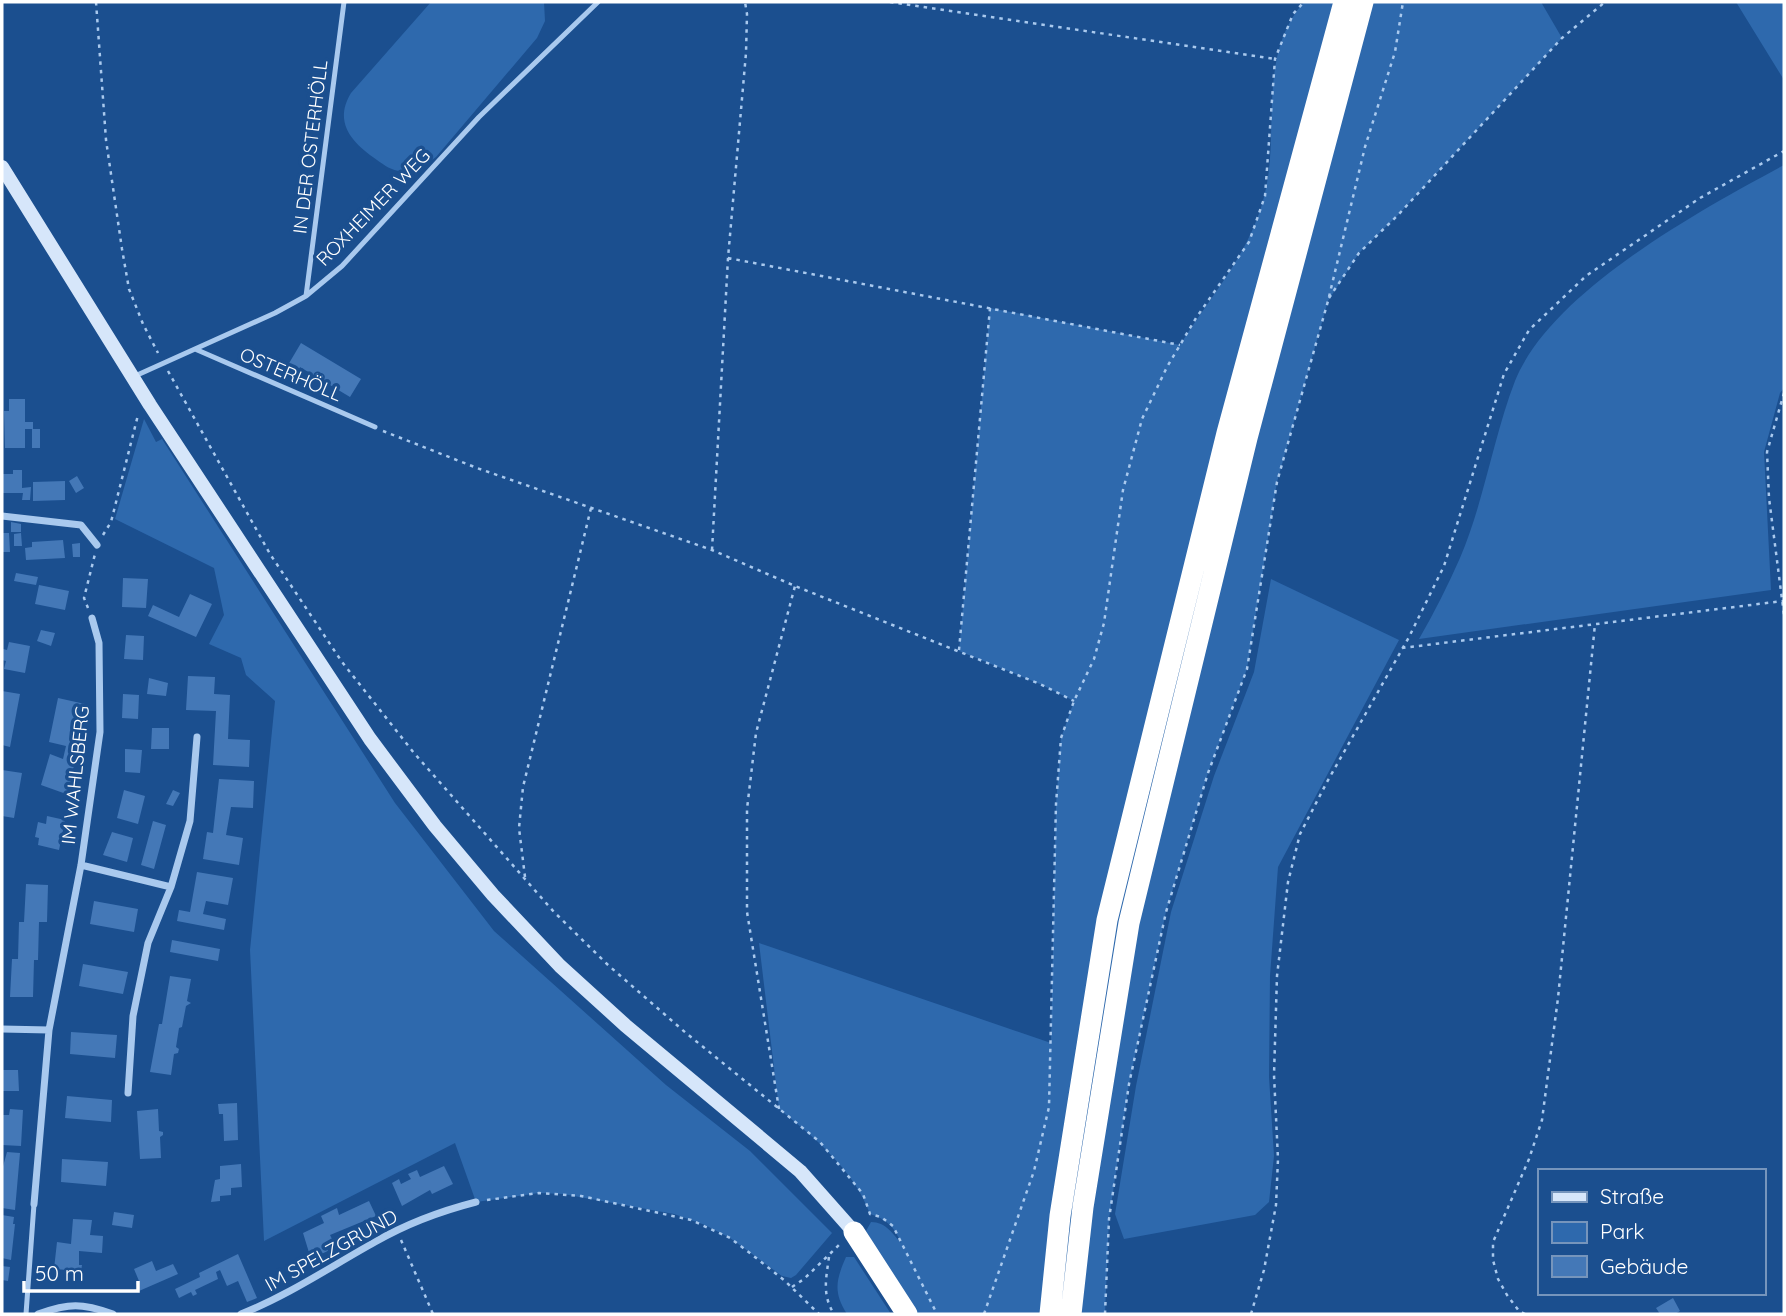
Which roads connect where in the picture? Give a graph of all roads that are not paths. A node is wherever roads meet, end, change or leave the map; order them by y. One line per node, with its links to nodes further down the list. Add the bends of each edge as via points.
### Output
1 (344, 2): 7 (lane, IN DER OSTERHÖLL)
2 (598, 2): 7 (lane, ROXHEIMER WEG, via 479,117 342,266)
3 (1344, 2): 5 (highway)
4 (1363, 2): 5 (highway)
5 (1347, 28): 28 (highway, via 1227,433 1108,920 1060,1216); 29 (highway, via 1129,923 1083,1207)
6 (2, 167): 9 (main road)
7 (306, 296): 8 (lane, ROXHEIMER WEG)
8 (195, 349): 9 (lane, ROXHEIMER WEG); 10 (lane, OSTERHÖLL)
9 (132, 377): 22 (main road, via 370,739 485,886 625,1025 800,1171)
10 (375, 427)
11 (2, 516): 12 (street, via 81,526)
12 (97, 545)
13 (92, 618): 15 (street, IM WAHLSBERG, via 99,643 100,732)
14 (197, 737): 16 (street, via 190,821)
15 (81, 865): 16 (street, IM WAHLSBERG); 18 (street, IM WAHLSBERG)
16 (171, 887): 19 (street, via 148,943 132,1016)
17 (2, 1029): 18 (street)
18 (49, 1030): 21 (street, IM WAHLSBERG)
19 (128, 1093)
20 (475, 1202): 26 (street, IM SPELZGRUND, via 396,1231 285,1296)
21 (34, 1204): 24 (lane, IM WAHLSBERG)
22 (854, 1232): 27 (highway)
23 (107, 1313): 25 (street, via 74,1304)
24 (26, 1314)
25 (38, 1314)
26 (241, 1314)
27 (907, 1314)
28 (1050, 1314)
29 (1072, 1314)

